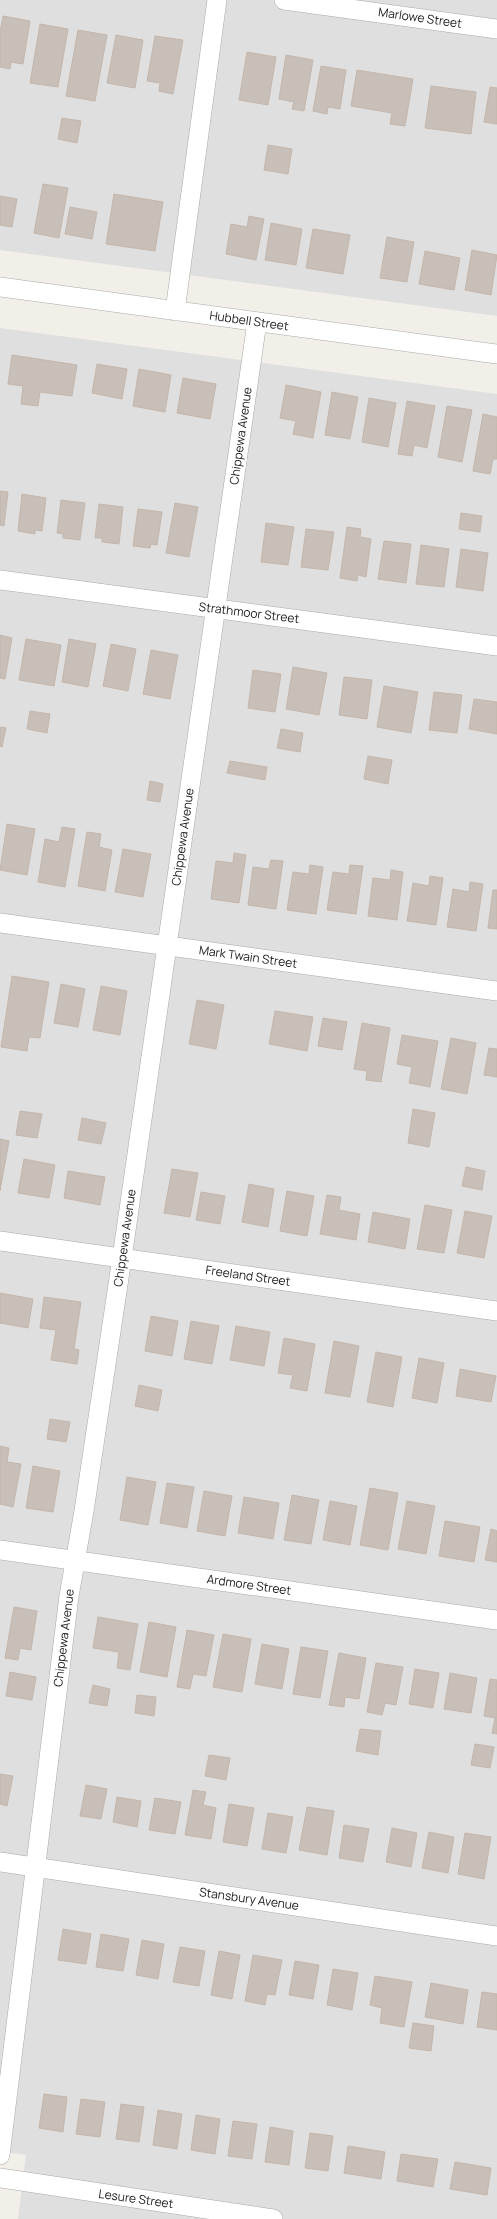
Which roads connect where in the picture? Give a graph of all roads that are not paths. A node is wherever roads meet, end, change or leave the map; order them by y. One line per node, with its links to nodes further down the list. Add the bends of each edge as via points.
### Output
1 (217, 0): 5 (street)
2 (284, 0): 3 (street, Marlowe Street)
3 (497, 29)
4 (0, 287): 5 (street, Hubbell Street)
5 (175, 311): 6 (street, Hubbell Street)
6 (257, 322): 7 (street, Hubbell Street); 9 (street, Chippewa Avenue)
7 (497, 354)
8 (0, 580): 9 (street, Strathmoor Street)
9 (216, 609): 10 (street, Strathmoor Street); 12 (street, Chippewa Avenue)
10 (497, 646)
11 (0, 923): 12 (street, Mark Twain Street)
12 (167, 946): 13 (street, Mark Twain Street); 15 (street, Chippewa Avenue)
13 (497, 991)
14 (0, 1241): 15 (street, Freeland Street)
15 (122, 1258): 16 (street, Freeland Street); 18 (street, Chippewa Avenue)
16 (497, 1311)
17 (0, 1550): 18 (street, Ardmore Street)
18 (75, 1560): 19 (street, Ardmore Street); 21 (street, Chippewa Avenue)
19 (497, 1620)
20 (0, 1862): 21 (street, Stansbury Avenue)
21 (35, 1867): 22 (street, Stansbury Avenue); 23 (street, Chippewa Avenue)
22 (497, 1936)
23 (0, 2155)
24 (0, 2178): 25 (street, Lesure Street)
25 (273, 2219)

